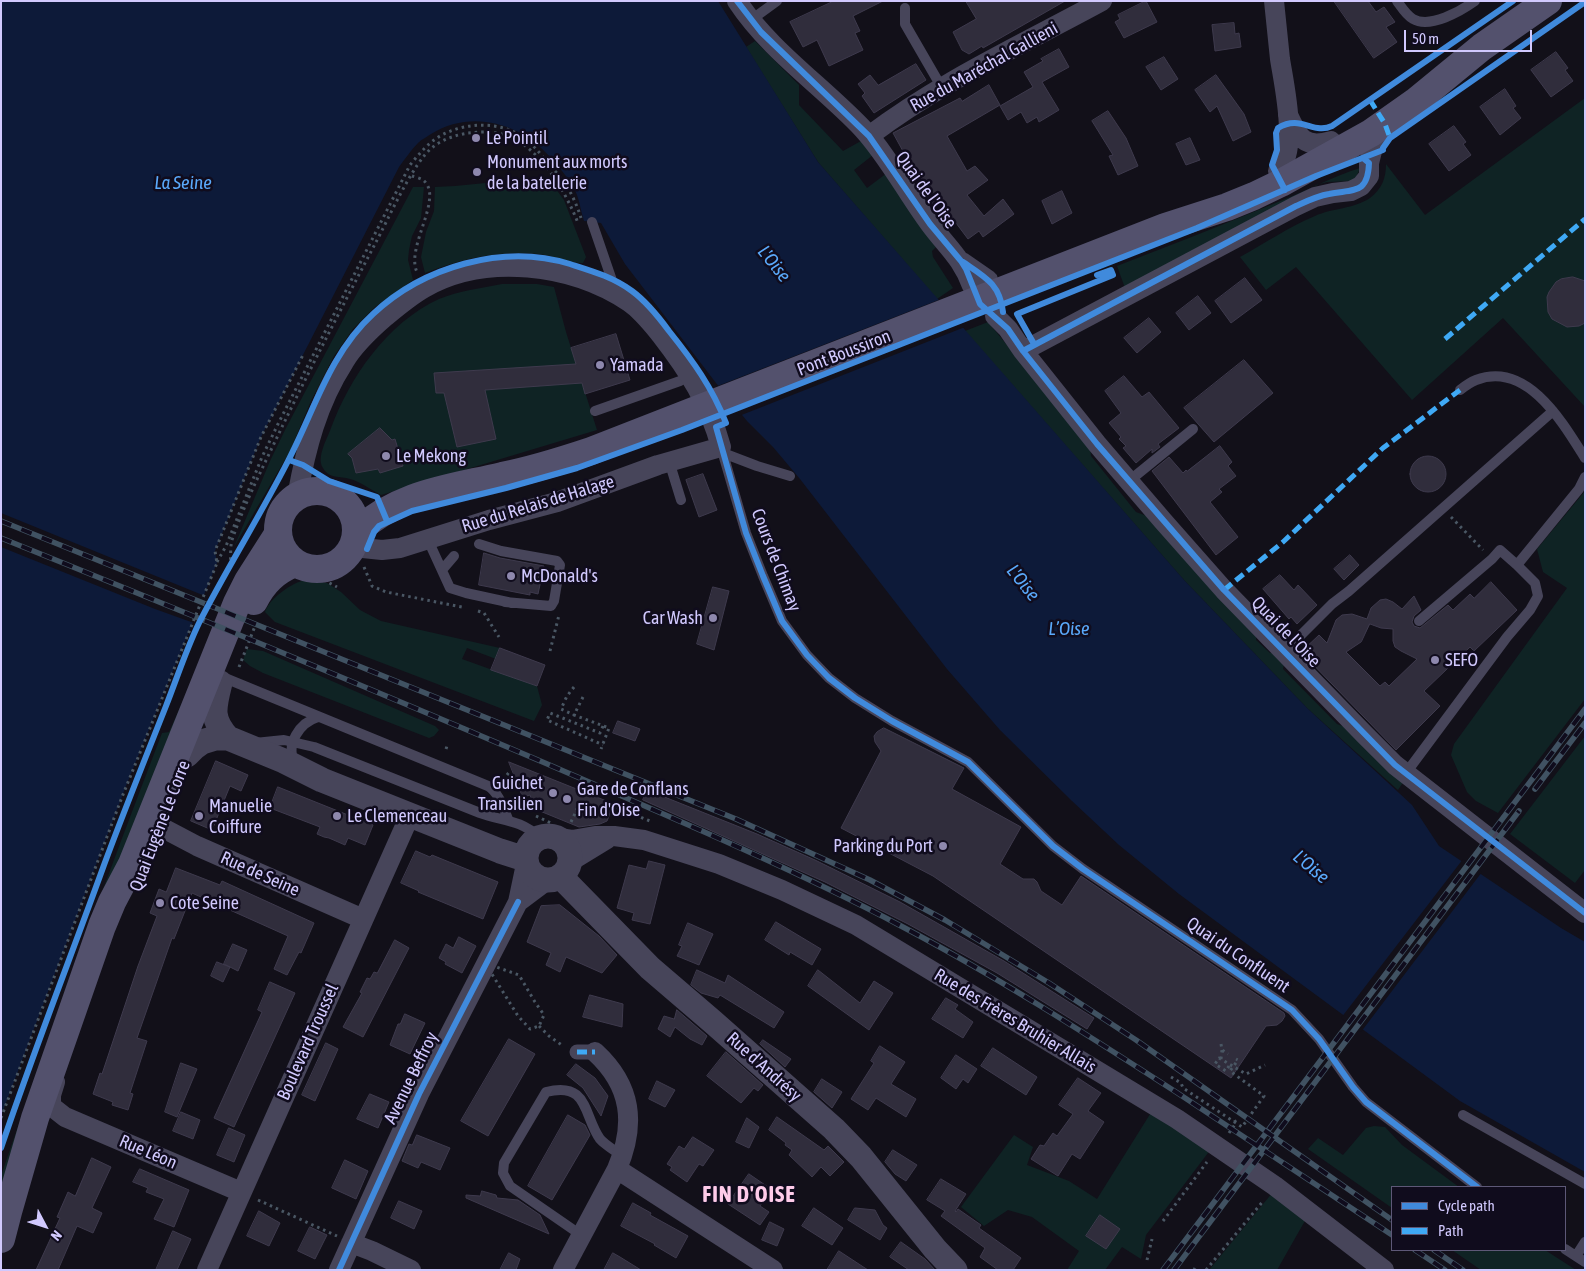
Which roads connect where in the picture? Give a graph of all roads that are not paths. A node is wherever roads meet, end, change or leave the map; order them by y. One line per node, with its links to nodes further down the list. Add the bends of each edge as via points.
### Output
1 (737, 1): 10 (street, Quai de l'Oise)
2 (777, 1): 8 (lane)
3 (1102, 1): 12 (street, Rue du Maréchal Gallieni)
4 (1274, 1): 13 (street)
5 (1397, 1): 6 (lane, via 1405,12 1421,22 1458,13)
6 (1475, 1)
7 (1548, 1): 11 (main road)
8 (766, 4): 10 (lane)
9 (905, 8): 12 (lane, via 905,24)
10 (750, 20): 15 (street, Quai de l'Oise)
11 (1482, 47): 14 (main road); 16 (main road, via 1389,103)
12 (942, 88): 15 (street, Rue du Maréchal Gallieni)
13 (1287, 113): 16 (street, via 1302,139); 18 (street, via 1287,149)
14 (1385, 124): 16 (main road); 17 (street, via 1378,132)
15 (869, 136): 21 (street, Quai de l'Oise, via 930,224)
16 (1335, 146): 17 (street, via 1356,152); 18 (main road); 20 (main road, via 1281,183 1243,201)
17 (1369, 164): 24 (street, via 1369,176 1357,190 1315,197 1302,203)
18 (1278, 171): 20 (main road)
19 (592, 222): 22 (lane)
20 (1165, 227): 37 (main road, Pont Boussiron, via 674,420 558,462)
21 (980, 283)
22 (618, 295): 25 (street, Cours de Chimay, via 651,323); 36 (street, Cours de Chimay, via 566,274 534,268 494,267 455,274 424,288 369,331 344,361 313,425)
23 (1007, 320): 24 (street, Quai de l'Oise)
24 (1023, 351): 35 (street, Quai de l'Oise)
25 (690, 375): 28 (lane); 30 (street, Cours de Chimay, via 716,427)
26 (1460, 390): 27 (lane, via 1481,378 1504,377 1521,383 1544,399)
27 (1553, 410): 31 (lane); 49 (lane, via 1332,604)
28 (595, 411)
29 (1193, 429): 35 (lane)
30 (722, 450): 32 (street, Rue du Relais de Halage); 33 (lane); 55 (lane, Cours de Chimay, via 746,533 763,576 782,621 807,655 855,698)
31 (1585, 458)
32 (668, 462): 38 (lane); 41 (street, Rue du Relais de Halage, via 557,502)
33 (790, 476)
34 (1585, 477): 46 (lane, via 1579,489)
35 (1129, 481): 49 (street, Quai de l'Oise, via 1224,590)
36 (297, 497): 39 (main road, via 319,491); 40 (main road, via 280,516)
37 (405, 500): 39 (main road); 43 (main road, via 376,516)
38 (681, 500)
39 (344, 502): 43 (main road, via 353,514)
40 (278, 534): 45 (main road, via 284,552); 50 (main road, Quai Eugène Le Corre, via 248,581)
41 (428, 540): 43 (street, Rue du Relais de Halage, via 388,550); 47 (lane)
42 (479, 544): 47 (lane, via 559,563 561,568 553,604 533,608 453,590)
43 (358, 549): 45 (main road, via 325,569 308,569)
44 (454, 556): 47 (lane)
45 (295, 563): 50 (main road, Quai Eugène Le Corre, via 277,572 259,592)
46 (1517, 565): 48 (lane, via 1500,550); 57 (lane, via 1535,584 1538,596)
47 (442, 570)
48 (1419, 621)
49 (1284, 652): 57 (street, Quai de l'Oise)
50 (216, 682): 51 (lane); 53 (street, via 215,716 219,729); 54 (main road, Quai Eugène Le Corre); 68 (main road, Quai Eugène Le Corre)
51 (318, 717): 52 (lane, via 303,725); 59 (lane, via 488,786 495,792)
52 (294, 741): 53 (lane); 56 (lane, via 291,755); 59 (lane, via 480,813)
53 (236, 742): 54 (street, via 215,738 202,742); 56 (street)
54 (187, 755): 60 (main road, Quai Eugène Le Corre)
55 (968, 762): 74 (lane, Quai du Confluent, via 1053,846 1083,869 1292,1010 1319,1039 1352,1088 1366,1102)
56 (296, 768): 58 (street)
57 (1406, 773): 66 (street, Quai de l'Oise)
58 (410, 815): 63 (street); 67 (street, Boulevard Troussel)
59 (508, 819): 61 (lane, via 523,826)
60 (159, 826): 67 (street, Rue de Seine); 70 (main road, Quai Eugène Le Corre)
61 (556, 833): 62 (street, Rue des Frères Bruhier Allais, via 572,840); 63 (street, via 529,846); 64 (street, via 569,849)
62 (614, 836): 64 (street); 89 (street, Rue des Frères Bruhier Allais, via 644,840 719,864 856,925 1177,1119 1276,1186)
63 (526, 861): 64 (street, via 538,879); 65 (street)
64 (559, 873): 65 (street); 88 (street, Rue d'Andrésy, via 650,968 862,1157)
65 (518, 902): 79 (street, Avenue Beffroy, via 419,1094)
66 (1583, 907)
67 (363, 919): 75 (street, Boulevard Troussel)
68 (98, 936): 70 (street, Quai Eugène Le Corre, via 90,983 51,1095 51,1106); 77 (main road, Quai Eugène Le Corre, via 35,1118)
69 (586, 1052): 72 (street, via 614,1072 622,1090 628,1110 629,1132)
70 (56, 1110): 75 (street, Rue Léon, via 100,1133); 80 (main road, Quai Eugène Le Corre)
71 (1463, 1115): 73 (lane)
72 (620, 1162): 76 (street); 76 (lane, via 601,1140 581,1098 556,1089 546,1092 504,1163 503,1173 510,1186); 87 (street)
73 (1585, 1184)
74 (1476, 1186)
75 (241, 1192): 83 (street, Boulevard Troussel)
76 (581, 1235): 86 (street)
77 (1, 1239)
78 (1585, 1242): 82 (lane)
79 (351, 1243): 84 (street, Avenue Beffroy); 85 (street)
80 (1, 1247)
81 (1566, 1250): 82 (lane)
82 (1580, 1259)
83 (207, 1270)
84 (339, 1270)
85 (411, 1270)
86 (563, 1270)
87 (773, 1270)
88 (955, 1270)
89 (1384, 1270)

